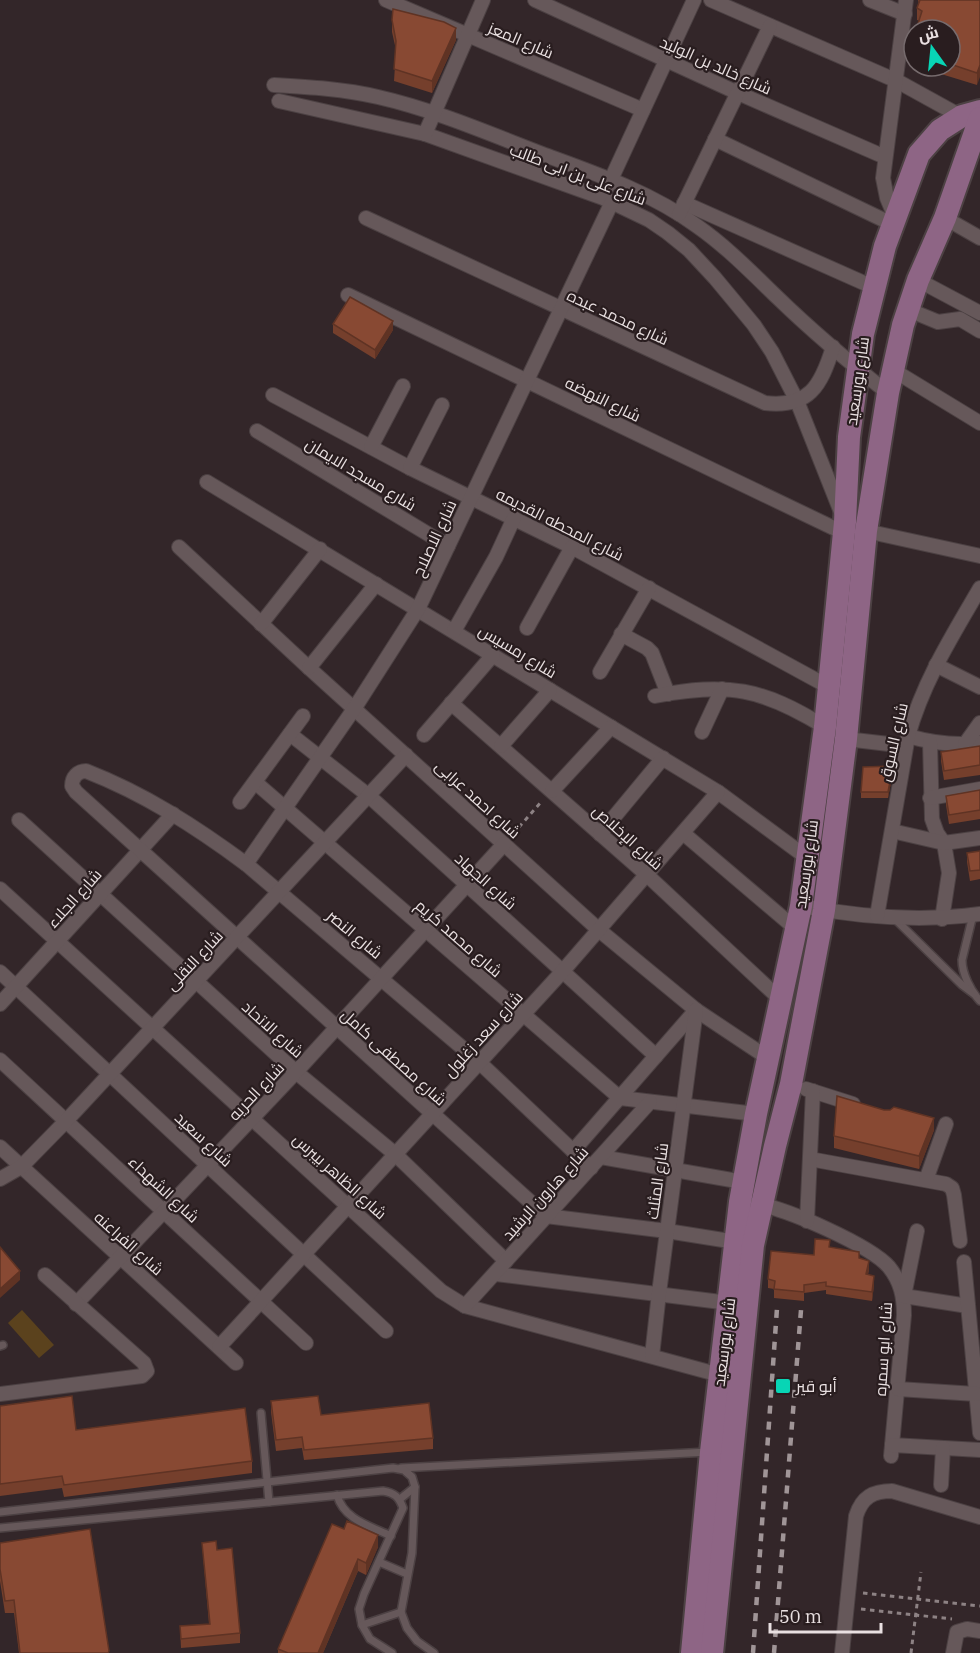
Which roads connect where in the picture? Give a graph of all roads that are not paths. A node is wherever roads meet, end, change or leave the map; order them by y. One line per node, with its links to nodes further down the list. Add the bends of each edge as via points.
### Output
1 (386, 0): 9 (street, شارع المعز)
2 (483, 0): 9 (street)
3 (535, 0): 10 (street, شارع خالد بن الوليد)
4 (694, 0): 10 (street, شارع الاصلاح)
5 (711, 0): 8 (street)
6 (870, 0): 7 (street)
7 (906, 7): 11 (street)
8 (770, 26): 11 (street); 13 (street)
9 (467, 34): 15 (street, شارع المعز); 16 (street)
10 (666, 61): 13 (street, شارع خالد بن الوليد); 15 (street, شارع الاصلاح)
11 (897, 81): 17 (street); 20 (street)
12 (274, 85): 16 (street, شارع على بن ابى طالب, via 376,96)
13 (738, 93): 19 (street); 20 (street, شارع خالد بن الوليد)
14 (279, 101): 18 (street, شارع على بن ابى طالب)
15 (643, 110): 21 (street, شارع الاصلاح)
16 (433, 112): 18 (street); 21 (street, شارع على بن ابى طالب)
17 (976, 119): 25 (main road, شارع بورسعيد); 26 (main road, شارع بورسعيد, via 940,129 919,154)
18 (424, 134): 22 (street, شارع على بن ابى طالب)
19 (715, 139): 23 (street); 26 (street)
20 (885, 157): 26 (street, via 884,188)
21 (611, 179): 22 (street, شارع الاصلاح); 23 (street, شارع على بن ابى طالب)
22 (608, 200): 32 (street, شارع الاصلاح); 44 (street, شارع على بن ابى طالب, via 650,220 689,250 760,334)
23 (681, 209): 29 (street); 37 (street, شارع على بن ابى طالب)
24 (366, 218): 32 (street, شارع محمد عبده)
25 (945, 218): 27 (street); 28 (main road, شارع بورسعيد)
26 (894, 220): 29 (main road, شارع بورسعيد)
27 (980, 238)
28 (918, 280): 31 (street); 33 (main road, شارع بورسعيد)
29 (873, 287): 38 (main road, شارع بورسعيد)
30 (348, 295): 40 (street, شارع النهضه)
31 (963, 305): 34 (street); 35 (street)
32 (561, 309): 40 (street, شارع الاصلاح); 44 (street, شارع محمد عبده, via 765,403)
33 (909, 310): 35 (street, via 938,322); 39 (main road, شارع بورسعيد)
34 (980, 313)
35 (952, 320): 36 (street, via 960,319)
36 (980, 332)
37 (833, 347): 38 (street, شارع على بن ابى طالب); 44 (street, via 819,384)
38 (857, 369): 42 (street, شارع على بن ابى طالب); 53 (main road, شارع بورسعيد, via 849,437)
39 (893, 370): 42 (main road, شارع بورسعيد); 46 (street)
40 (527, 381): 51 (street, شارع الاصلاح); 53 (street, شارع النهضه)
41 (403, 386): 48 (street)
42 (888, 393): 53 (main road, شارع بورسعيد)
43 (273, 395): 48 (street, شارع المحطه القديمه)
44 (797, 401): 53 (street, شارع على بن ابى طالب)
45 (442, 405): 49 (street)
46 (980, 423)
47 (257, 431): 54 (street, شارع مسجد الايمان)
48 (371, 447): 49 (street, شارع المحطه القديمه)
49 (410, 468): 51 (street, شارع المحطه القديمه)
50 (207, 482): 57 (street, شارع رمسيس)
51 (471, 498): 52 (street, شارع المحطه القديمه); 54 (street, شارع الاصلاح)
52 (513, 518): 56 (street, شارع المحطه القديمه); 65 (street)
53 (852, 529): 58 (street, شارع النهضه); 71 (main road, شارع بورسعيد); 84 (main road, شارع بورسعيد)
54 (448, 546): 62 (street, شارع الاصلاح)
55 (179, 547): 63 (street, شارع احمد عرابى)
56 (572, 547): 60 (street, شارع المحطه القديمه); 64 (street)
57 (320, 549): 59 (street, شارع رمسيس); 63 (street)
58 (980, 556)
59 (376, 584): 62 (street, شارع رمسيس); 69 (street)
60 (649, 588): 66 (street); 71 (street, شارع المحطه القديمه)
61 (980, 588): 68 (street, شارع السوق)
62 (418, 609): 65 (street, شارع رمسيس); 76 (street, شارع الاصلاح)
63 (261, 624): 69 (street, شارع احمد عرابى)
64 (527, 628)
65 (454, 631): 67 (street, شارع رمسيس)
66 (621, 634): 70 (street); 73 (street, via 652,653 661,695)
67 (493, 655): 74 (street, شارع رمسيس); 75 (street)
68 (936, 665): 72 (street); 85 (street, شارع السوق, via 924,688)
69 (309, 668): 76 (street, شارع احمد عرابى)
70 (600, 672)
71 (829, 687): 80 (main road, شارع بورسعيد)
72 (980, 687)
73 (722, 689): 80 (street, via 778,701); 81 (street)
74 (550, 690): 79 (street, شارع رمسيس); 89 (street)
75 (452, 703): 83 (street); 89 (street, شارع الإخلاص)
76 (354, 709): 90 (street, شارع احمد عرابى); 91 (street, شارع الاصلاح)
77 (303, 716): 82 (street)
78 (980, 723): 88 (street)
79 (611, 727): 92 (street, شارع رمسيس); 96 (street)
80 (825, 727): 112 (main road, شارع بورسعيد)
81 (702, 732)
82 (290, 734): 91 (street, شارع الجهاد); 94 (street)
83 (424, 735)
84 (846, 739): 85 (street); 120 (main road, شارع بورسعيد)
85 (907, 741): 86 (street); 104 (street, شارع السوق)
86 (930, 742): 88 (street); 99 (street)
87 (980, 743): 88 (street)
88 (965, 744)
89 (501, 746): 96 (street, شارع الإخلاص)
90 (406, 755): 98 (street, شارع النقلى); 110 (street, شارع احمد عرابى)
91 (320, 758): 98 (street, شارع الجهاد); 101 (street, شارع الاصلاح)
92 (663, 758): 97 (street, شارع رمسيس); 106 (street)
93 (74, 779): 102 (street, شارع النصر, via 86,771); 111 (street, شارع مصطفى كامل, via 74,789)
94 (255, 782): 100 (street); 101 (street, شارع محمد كريم)
95 (980, 789): 99 (street)
96 (552, 791): 106 (street, شارع الإخلاص)
97 (718, 792): 105 (street, شارع سعد زغلول); 112 (street, شارع رمسيس)
98 (369, 796): 108 (street, شارع النقلى); 115 (street, شارع الجهاد)
99 (930, 798): 109 (street, via 932,819)
100 (240, 802)
101 (285, 808): 108 (street, شارع محمد كريم); 113 (street, شارع الاصلاح)
102 (173, 814): 111 (street, شارع الجلاء); 113 (street, شارع النصر)
103 (19, 820): 118 (street, شارع الاتحاد)
104 (892, 831): 109 (street); 122 (street, شارع السوق)
105 (683, 833): 114 (street, شارع سعد زغلول); 125 (street)
106 (600, 834): 114 (street, شارع الإخلاص)
107 (980, 838): 109 (street)
108 (325, 843): 117 (street, شارع النقلى); 126 (street, شارع محمد كريم)
109 (944, 843): 124 (street, via 949,873)
110 (504, 844): 115 (street, شارع الحريه); 127 (street, شارع احمد عرابى)
111 (140, 850): 118 (street, شارع الجلاء); 128 (street, شارع مصطفى كامل)
112 (806, 857): 119 (main road, شارع بورسعيد)
113 (246, 864): 117 (street, شارع النصر)
114 (647, 875): 127 (street, شارع سعد زغلول); 136 (street, شارع الإخلاص)
115 (466, 885): 126 (street, شارع الحريه); 131 (street, شارع الجهاد)
116 (0, 889): 129 (street, شارع الظاهر بيبرس)
117 (280, 893): 128 (street, شارع النقلى); 132 (street, شارع النصر)
118 (101, 894): 129 (street, شارع الجلاء); 133 (street, شارع الاتحاد)
119 (801, 906): 120 (street); 125 (main road, شارع بورسعيد)
120 (824, 910): 122 (street); 149 (main road, شارع بورسعيد)
121 (976, 915): 124 (street); 135 (lane, via 962,960)
122 (877, 916): 123 (street)
123 (894, 918): 124 (street); 135 (lane)
124 (942, 919)
125 (796, 928): 136 (main road, شارع بورسعيد)
126 (425, 930): 132 (street, شارع الحريه); 140 (street, شارع محمد كريم)
127 (599, 930): 131 (street, شارع سعد زغلول); 139 (street, شارع احمد عرابى)
128 (238, 938): 133 (street, شارع النقلى); 141 (street, شارع مصطفى كامل)
129 (57, 941): 134 (street, شارع الجلاء); 142 (street, شارع الظاهر بيبرس)
130 (0, 972): 134 (street, شارع سعيد)
131 (562, 972): 140 (street, شارع سعد زغلول); 143 (street, شارع الجهاد)
132 (381, 977): 141 (street, شارع الحريه); 146 (street, شارع النصر)
133 (197, 981): 142 (street, شارع النقلى); 147 (street, شارع الاتحاد)
134 (17, 986): 138 (street, شارع الجلاء); 148 (street, شارع سعيد)
135 (974, 994): 137 (lane)
136 (780, 999): 144 (main road, شارع بورسعيد)
137 (980, 1001)
138 (0, 1004)
139 (696, 1010): 143 (street); 144 (street, شارع احمد عرابى); 153 (street, شارع المثلث)
140 (522, 1015): 146 (street, شارع سعد زغلول); 151 (street, شارع محمد كريم)
141 (336, 1026): 147 (street, شارع الحريه); 155 (street, شارع مصطفى كامل)
142 (153, 1029): 148 (street, شارع النقلى); 157 (street, شارع الظاهر بيبرس)
143 (656, 1056): 151 (street)
144 (768, 1058): 156 (main road, شارع بورسعيد)
145 (0, 1060): 158 (street, شارع الشهداء)
146 (479, 1062): 155 (street, شارع سعد زغلول); 161 (street, شارع النصر)
147 (296, 1072): 157 (street, شارع الحريه); 162 (street, شارع الاتحاد)
148 (110, 1074): 158 (street, شارع النقلى); 165 (street, شارع سعيد)
149 (791, 1084): 150 (street); 171 (main road, شارع بورسعيد)
150 (813, 1090): 154 (street); 164 (street)
151 (620, 1098): 152 (street); 161 (street)
152 (650, 1102): 153 (street); 163 (street, شارع هارون الرشيد)
153 (684, 1106): 156 (street); 168 (street, شارع المثلث)
154 (866, 1108)
155 (432, 1113): 162 (street, شارع سعد زغلول); 174 (street, شارع مصطفى كامل)
156 (756, 1114): 171 (main road, شارع بورسعيد)
157 (252, 1119): 165 (street, شارع الحريه); 172 (street, شارع الظاهر بيبرس)
158 (66, 1121): 166 (street, شارع النقلى); 173 (street, شارع الشهداء)
159 (946, 1124): 170 (street)
160 (0, 1147): 166 (street, شارع الفراعنه)
161 (573, 1151): 167 (street, شارع النصر)
162 (395, 1154): 172 (street, شارع سعد زغلول); 182 (street, شارع الاتحاد)
163 (601, 1156): 167 (street, شارع هارون الرشيد); 168 (street)
164 (810, 1159): 170 (street); 175 (street)
165 (208, 1165): 173 (street, شارع الحريه); 180 (street, شارع سعيد)
166 (21, 1167): 169 (street, شارع النقلى); 181 (street, شارع الفراعنه)
167 (591, 1168): 174 (street, شارع هارون الرشيد)
168 (675, 1171): 171 (street); 176 (street, شارع المثلث)
169 (0, 1179)
170 (926, 1180): 178 (street, via 951,1188)
171 (748, 1196): 175 (street, شارع ابو سمره); 179 (main road, شارع بورسعيد)
172 (348, 1206): 180 (street, شارع سعد زغلول); 191 (street, شارع الظاهر بيبرس, via 441,1291)
173 (164, 1212): 181 (street, شارع الحريه); 188 (street, شارع الشهداء)
174 (546, 1216): 176 (street); 182 (street, شارع هارون الرشيد)
175 (807, 1221): 187 (street, شارع ابو سمره, via 877,1255 890,1268)
176 (667, 1231): 179 (street); 186 (street, شارع المثلث)
177 (917, 1231): 187 (street)
178 (960, 1241)
179 (744, 1243): 189 (main road, شارع بورسعيد); 206 (main road, شارع بورسعيد)
180 (304, 1254): 188 (street, شارع سعد زغلول); 193 (street, شارع سعيد)
181 (120, 1258): 190 (street, شارع الحريه); 195 (street, شارع الفراعنه)
182 (506, 1261): 184 (street, شارع هارون الرشيد)
183 (964, 1262): 192 (street)
184 (496, 1274): 186 (street); 191 (street, شارع هارون الرشيد)
185 (45, 1275): 190 (street)
186 (659, 1293): 189 (street); 196 (street, شارع المثلث)
187 (904, 1296): 192 (street); 199 (street, شارع ابو سمره)
188 (261, 1301): 194 (street, شارع الشهداء); 195 (street, شارع سعد زغلول)
189 (729, 1303): 198 (main road, شارع بورسعيد)
190 (76, 1304): 200 (street, via 144,1363 147,1371 142,1376)
191 (465, 1306): 196 (street, شارع الظاهر بيبرس)
192 (968, 1306): 201 (street)
193 (386, 1331)
194 (306, 1343)
195 (219, 1347): 197 (street, شارع الفراعنه)
196 (652, 1356): 198 (street, شارع الظاهر بيبرس)
197 (236, 1363)
198 (720, 1375): 206 (main road, شارع بورسعيد)
199 (897, 1389): 201 (street); 204 (street, شارع ابو سمره, via 892,1450)
200 (0, 1394)
201 (976, 1394): 203 (street)
202 (261, 1413): 208 (lane)
203 (980, 1432)
204 (943, 1448): 205 (street); 209 (street)
205 (980, 1450)
206 (721, 1452): 207 (lane); 225 (main road, شارع بورسعيد); 226 (main road, شارع بورسعيد)
207 (393, 1468): 208 (lane); 210 (lane, via 404,1470)
208 (267, 1482): 213 (lane); 214 (lane)
209 (941, 1485)
210 (416, 1487): 212 (lane); 219 (lane)
211 (337, 1495): 212 (lane, via 383,1491 393,1492); 213 (lane); 217 (lane, via 344,1512)
212 (400, 1499): 217 (lane, via 403,1508)
213 (269, 1502): 216 (lane)
214 (0, 1512)
215 (980, 1517): 227 (street, via 892,1491 867,1496 856,1516)
216 (0, 1528)
217 (391, 1536): 218 (lane)
218 (379, 1562): 219 (lane); 221 (lane, via 359,1609)
219 (407, 1574): 220 (lane)
220 (401, 1612): 221 (lane); 224 (lane, via 406,1628)
221 (362, 1625): 223 (lane, via 370,1639)
222 (980, 1630): 228 (street, via 957,1632)
223 (392, 1653)
224 (434, 1653)
225 (692, 1653)
226 (712, 1653)
227 (842, 1653)
228 (953, 1653)

